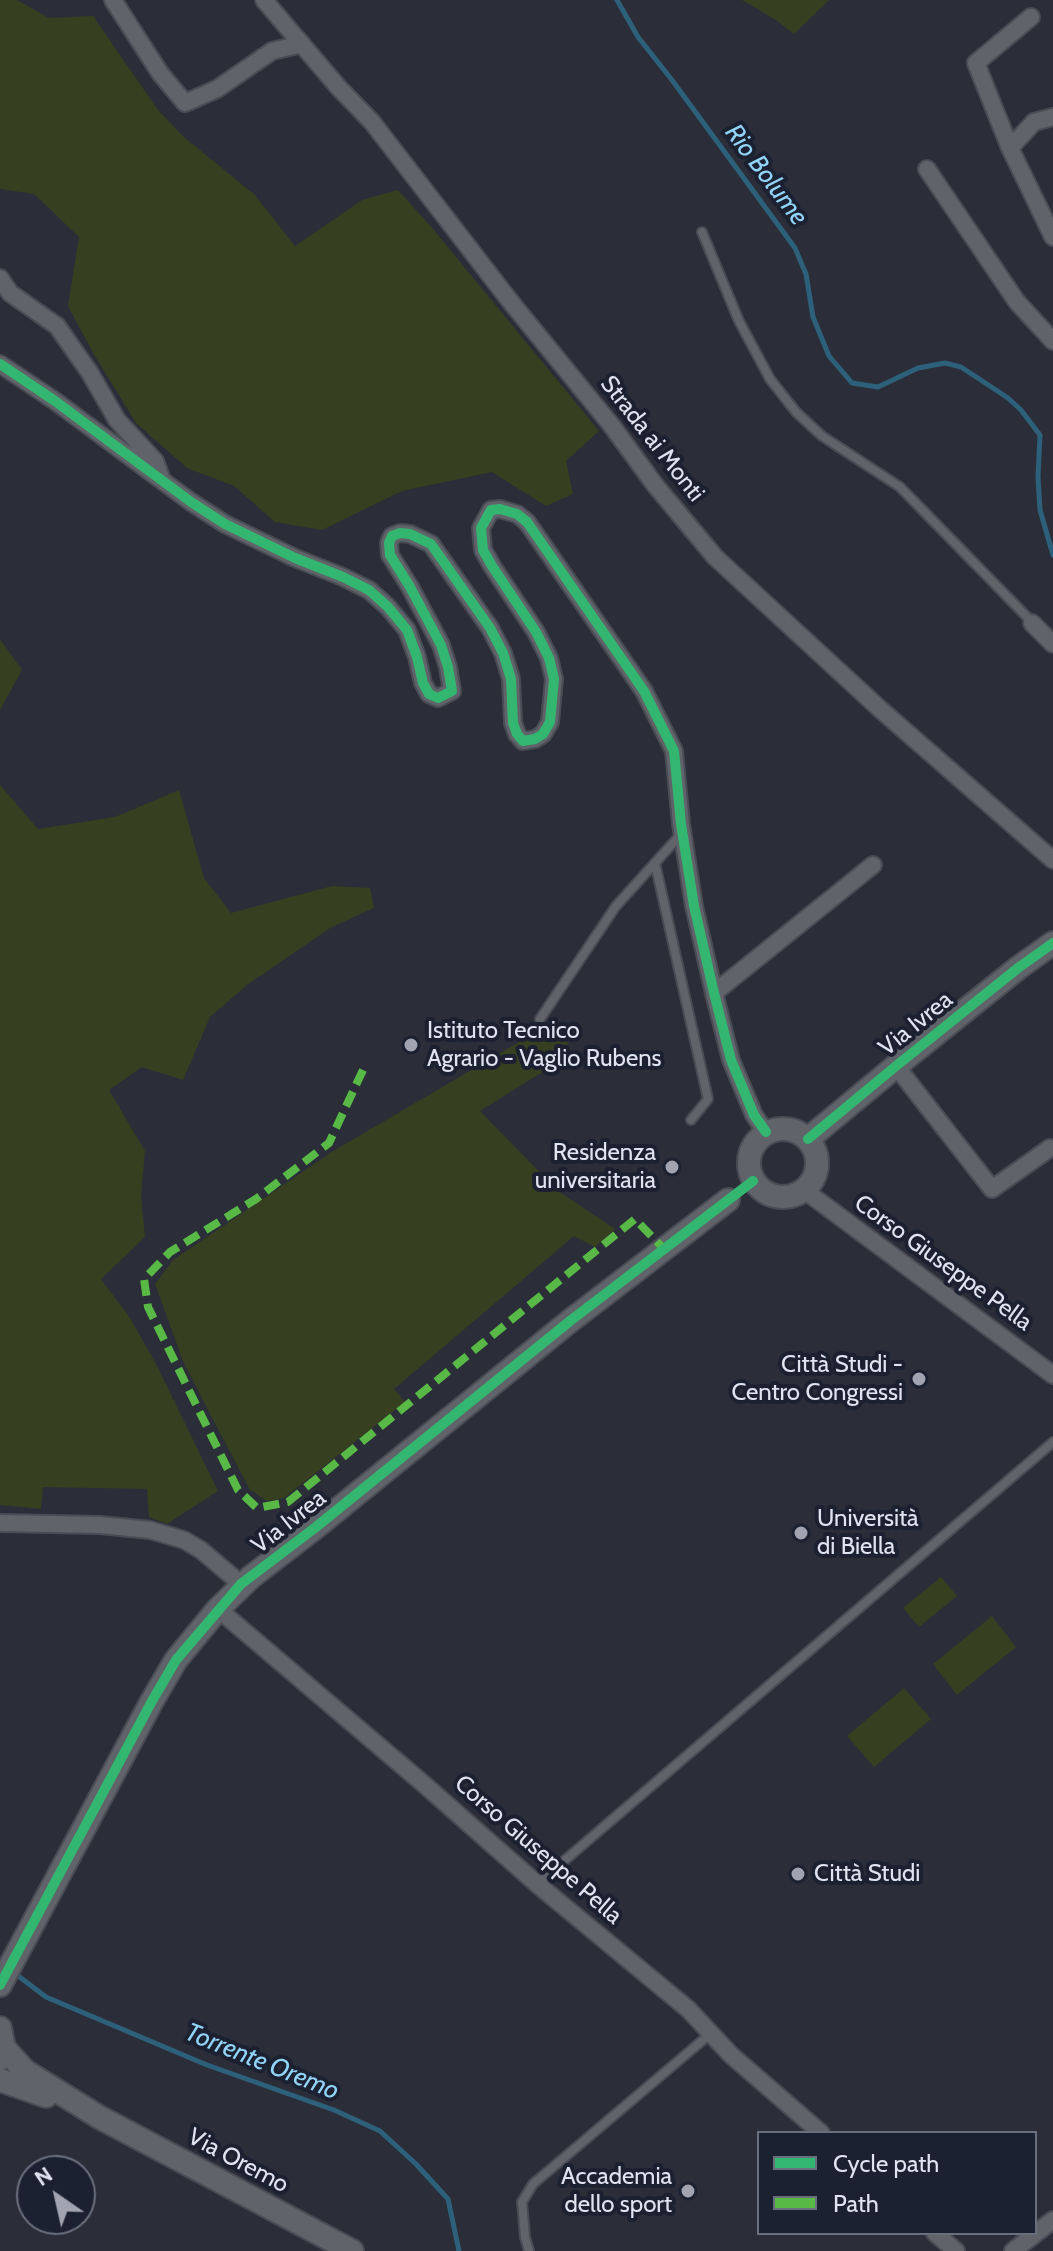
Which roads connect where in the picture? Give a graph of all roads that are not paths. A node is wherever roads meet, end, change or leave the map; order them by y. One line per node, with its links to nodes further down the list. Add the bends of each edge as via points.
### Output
1 (113, 0): 4 (street, via 185,103 217,89 272,51)
2 (264, 0): 4 (street, Strada ai Monti)
3 (1031, 17): 6 (street, via 976,63)
4 (302, 44): 17 (street, Strada ai Monti, via 372,122 715,557)
5 (1053, 117): 6 (street, via 1034,122)
6 (1010, 148): 9 (street)
7 (927, 169): 11 (street, via 1017,302)
8 (702, 232): 14 (lane, via 739,321 770,379 796,412 822,436 900,487)
9 (1053, 237)
10 (0, 278): 13 (street, via 10,293 57,326 117,420 155,461)
11 (1053, 341)
12 (0, 364): 13 (street)
13 (162, 481): 16 (street, via 225,524 369,590 407,630 423,683 438,698 452,691 445,656 390,555 389,543 400,533 431,544 503,653 511,679 513,723 523,741 543,734 550,722 554,679 536,632 483,550 481,528 491,510 517,514 556,562 660,720 674,751)
14 (1032, 623): 15 (street)
15 (1053, 644)
16 (683, 833): 18 (lane); 21 (street)
17 (1053, 860)
18 (655, 863): 22 (lane, via 616,906); 24 (lane, via 708,1099)
19 (873, 865): 21 (street)
20 (1053, 943): 23 (main road, Via Ivrea)
21 (714, 993): 25 (street, via 731,1060)
22 (540, 1019)
23 (896, 1066): 26 (main road, Via Ivrea); 27 (street, via 992,1189)
24 (691, 1120)
25 (766, 1132): 26 (main road, via 788,1129); 28 (main road, via 748,1159)
26 (808, 1139): 29 (main road, via 817,1159)
27 (1050, 1148)
28 (753, 1181): 29 (main road, via 782,1197); 33 (main road, Via Ivrea)
29 (804, 1190): 30 (street, Corso Giuseppe Pella)
30 (1053, 1375)
31 (1053, 1442): 35 (lane)
32 (0, 1523): 33 (street, via 150,1530 201,1550)
33 (241, 1584): 34 (main road, Via Ivrea)
34 (218, 1609): 35 (street, Corso Giuseppe Pella); 36 (main road, Via Ivrea, via 176,1660 152,1701)
35 (537, 1884): 38 (street, Corso Giuseppe Pella)
36 (0, 1985)
37 (0, 2014): 39 (main road)
38 (711, 2033): 42 (street, Corso Giuseppe Pella); 48 (lane, via 533,2184 522,2202)
39 (1, 2041): 41 (main road, Via Oremo, via 25,2071)
40 (0, 2080): 41 (main road, Via Oremo)
41 (99, 2117): 47 (main road, Via Oremo)
42 (819, 2131)
43 (1053, 2220): 44 (street)
44 (1037, 2232)
45 (937, 2235): 49 (street)
46 (1034, 2235): 50 (street)
47 (352, 2251)
48 (529, 2251)
49 (956, 2251)
50 (1013, 2251)

